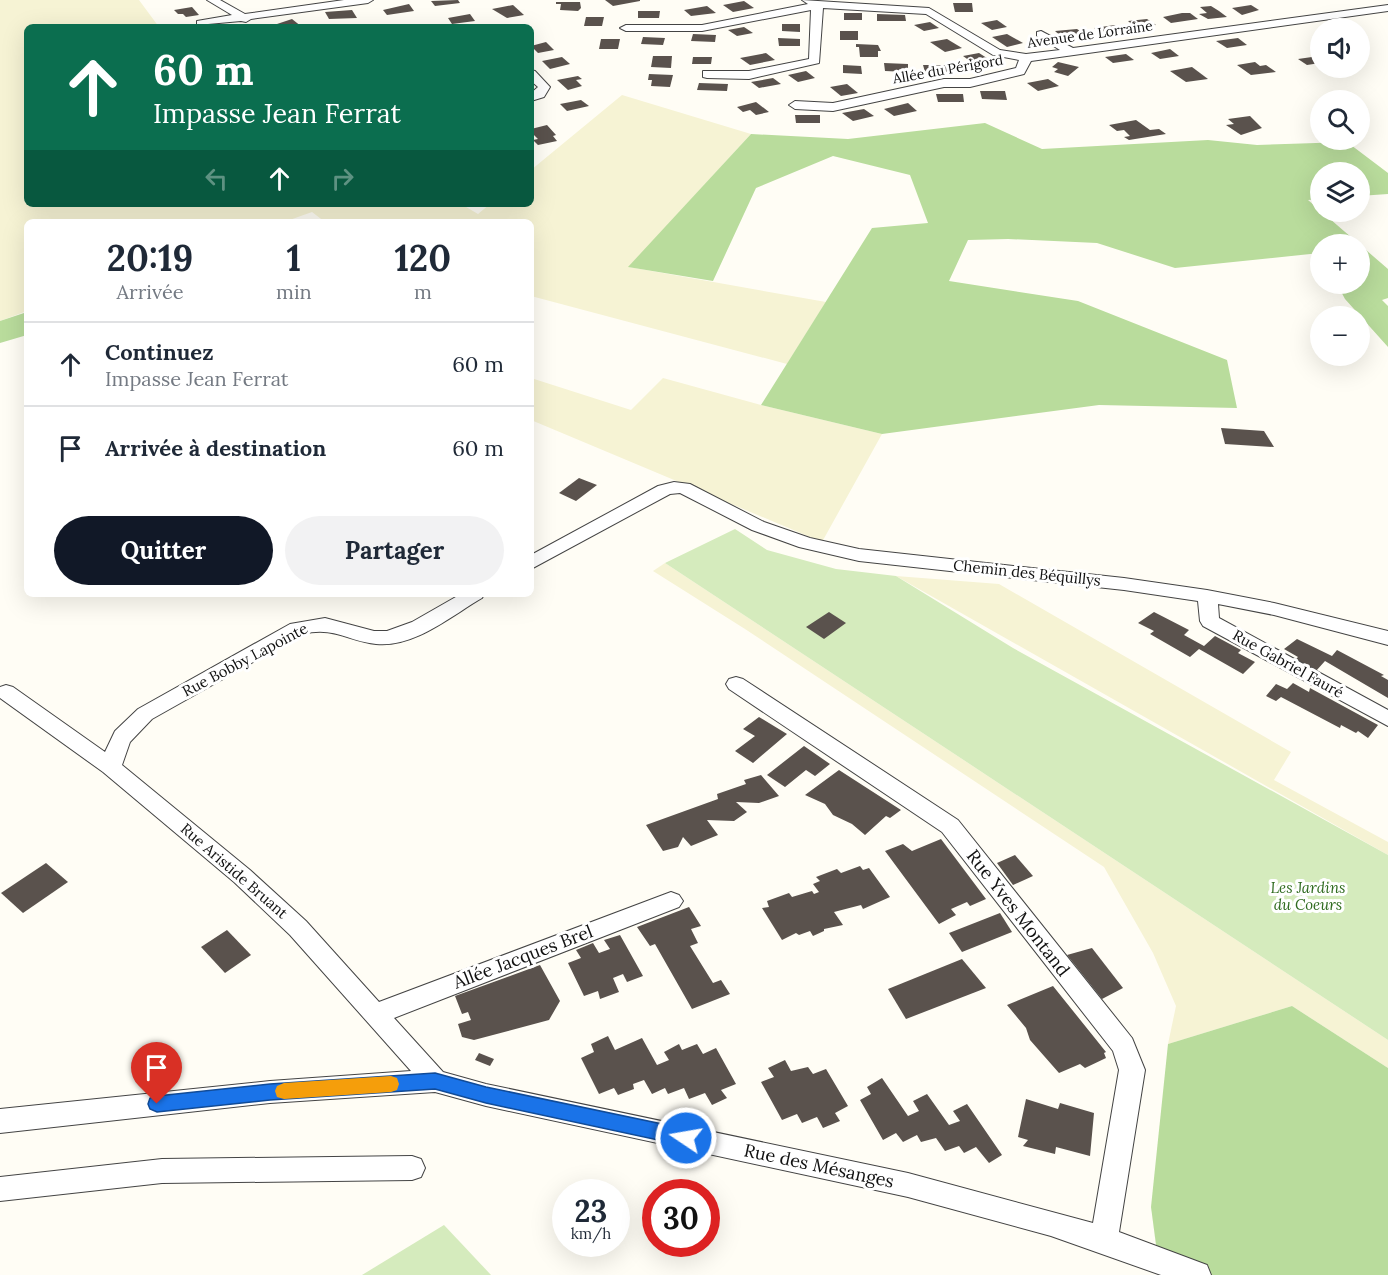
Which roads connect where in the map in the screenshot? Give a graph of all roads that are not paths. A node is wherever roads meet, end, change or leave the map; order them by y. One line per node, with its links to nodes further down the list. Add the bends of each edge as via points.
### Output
1 (212, 0): 7 (street)
2 (368, 0): 7 (street)
3 (939, 0): 6 (street)
4 (813, 3): 6 (street, Avenue de Lorraine); 10 (street, Avenue de Lorraine, via 702,28); 14 (street, via 814,61 749,75)
5 (1388, 8): 12 (street, Avenue de Lorraine)
6 (929, 11): 13 (street, Avenue de Lorraine, via 997,53)
7 (243, 17): 8 (street); 9 (street)
8 (201, 23)
9 (256, 24)
10 (626, 28)
11 (1041, 34): 12 (street)
12 (1070, 51): 13 (street, Avenue de Lorraine)
13 (1026, 58): 17 (street, Allée du Périgord, via 1020,71 970,83 944,83 833,106)
14 (707, 74)
15 (534, 77): 16 (street, via 544,90)
16 (534, 96)
17 (795, 105)
18 (534, 561): 19 (street, Chemin des Béquillys, via 674,486 758,526 805,543 859,555)
19 (1207, 596): 21 (street, Chemin des Béquillys); 24 (street, Rue Gabriel Fauré, via 1210,621)
20 (470, 597): 25 (street, Rue Bobby Lapointe, via 389,638 330,623 297,629 146,714 128,728 116,746)
21 (1388, 638)
22 (736, 684): 32 (street, Rue Yves Montand, via 950,826 1123,1047 1132,1070)
23 (6, 692): 25 (street, Rue Aristide Bruant)
24 (1388, 719)
25 (111, 767): 27 (street, Rue Aristide Bruant, via 298,928)
26 (671, 901): 27 (street, Allée Jacques Brel)
27 (375, 1014): 28 (street, Rue Aristide Bruant)
28 (435, 1081): 29 (street, via 270,1092); 32 (street, Rue des Mésanges, via 908,1185 1051,1222)
29 (0, 1121)
30 (412, 1168): 31 (street, via 162,1172)
31 (0, 1189)
32 (1104, 1240): 33 (street, Rue des Mésanges)
33 (1197, 1275)

